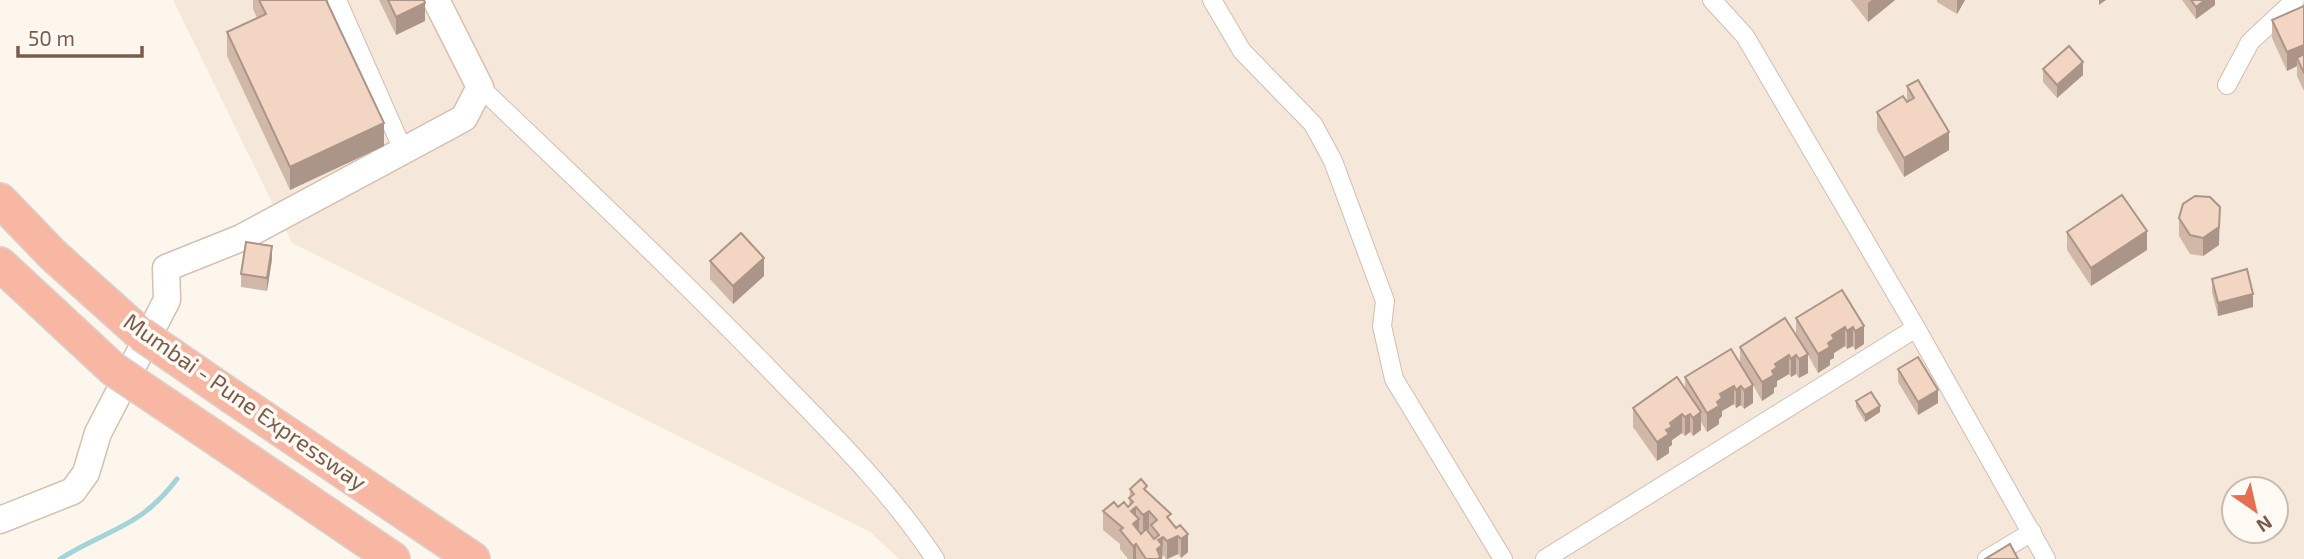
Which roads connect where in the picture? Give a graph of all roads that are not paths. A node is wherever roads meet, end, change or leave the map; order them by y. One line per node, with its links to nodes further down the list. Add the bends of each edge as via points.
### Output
1 (337, 0): 8 (street)
2 (436, 0): 7 (street)
3 (1212, 0): 17 (street, via 1242,51 1313,124 1333,161 1385,301 1382,326 1394,379)
4 (1712, 0): 11 (street, via 1745,36)
5 (2295, 0): 6 (street, via 2250,42)
6 (2227, 85)
7 (480, 87): 8 (street, via 464,118); 16 (street, via 681,279 873,476)
8 (403, 150): 12 (street, via 242,238 166,268 167,300 98,433 86,473 73,491)
9 (0, 200): 15 (highway, Mumbai - Pune Expressway, bridge, via 141,334)
10 (0, 264): 14 (highway, Mumbai - Pune Expressway, bridge, via 113,369)
11 (1916, 328): 13 (street); 18 (street)
12 (0, 520)
13 (2032, 533): 19 (street); 20 (street)
14 (393, 559)
15 (473, 559)
16 (935, 559)
17 (1503, 559)
18 (1545, 559)
19 (1987, 559)
20 (2046, 559)

